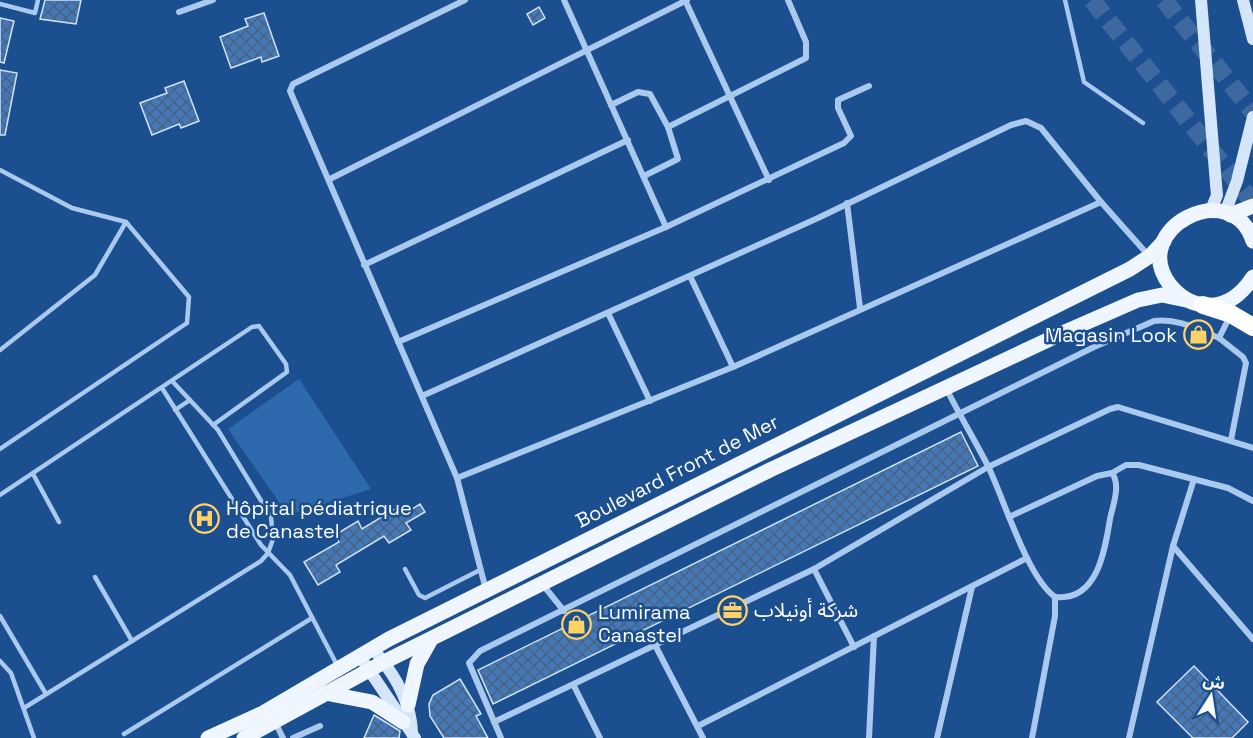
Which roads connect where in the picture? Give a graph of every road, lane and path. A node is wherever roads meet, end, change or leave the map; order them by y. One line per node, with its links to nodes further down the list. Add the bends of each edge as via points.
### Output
1 (38, 0): 10 (lane, via 35,13)
2 (213, 0): 11 (street)
3 (465, 0): 23 (street, via 293,84 290,94)
4 (564, 0): 13 (street)
5 (686, 0): 13 (street); 15 (street)
6 (788, 0): 15 (street, via 806,42 806,58)
7 (1065, 0): 18 (lane, via 1084,82)
8 (1201, 0): 28 (main road, via 1216,195)
9 (1243, 0): 12 (main road)
10 (0, 4)
11 (179, 12)
12 (1253, 39)
13 (587, 49): 16 (street); 23 (street)
14 (869, 86): 24 (street, via 837,103 849,140)
15 (730, 97): 19 (street); 24 (street)
16 (611, 105): 19 (street, via 638,92 650,94); 20 (street)
17 (1253, 117): 28 (main road, via 1237,181)
18 (1143, 123)
19 (668, 127): 22 (street, via 678,159)
20 (628, 140): 22 (street); 34 (street)
21 (0, 170): 29 (lane, via 72,208)
22 (644, 176): 30 (street)
23 (330, 179): 34 (street)
24 (769, 180): 30 (street)
25 (1101, 202): 26 (street, via 1041,128 1026,121); 33 (street); 38 (street)
26 (847, 203): 35 (street); 38 (street)
27 (1253, 206): 28 (main road, Boulevard Front de Mer)
28 (1222, 213): 31 (main road, Boulevard Front de Mer, via 1188,215); 32 (main road, via 1242,224)
29 (126, 222): 44 (lane, via 95,275); 57 (lane, via 189,297 186,323)
30 (666, 227): 43 (street)
31 (1164, 241): 33 (main road, Boulevard Front de Mer); 37 (main road, via 1164,275 1175,292)
32 (1253, 241)
33 (1150, 256): 76 (main road, Boulevard Front de Mer)
34 (364, 265): 43 (street)
35 (690, 276): 39 (street); 45 (street)
36 (1249, 283): 37 (main road, via 1226,302); 40 (street)
37 (1195, 303): 40 (highway); 48 (main road, via 1162,295 1138,300)
38 (860, 308): 45 (street)
39 (608, 313): 49 (street); 51 (street)
40 (1231, 314): 41 (highway); 42 (street)
41 (1253, 327)
42 (1218, 338): 53 (street, via 1179,321 1154,321 1094,347); 55 (street, via 1246,363)
43 (398, 342): 49 (street)
44 (0, 350)
45 (733, 367): 51 (street)
46 (173, 382): 47 (lane); 50 (lane); 54 (lane, via 252,327 261,327 286,364 287,372)
47 (162, 388): 52 (lane); 60 (lane)
48 (946, 388): 53 (street); 74 (main road, via 772,469)
49 (422, 396): 61 (street)
50 (190, 400): 52 (lane); 54 (lane)
51 (650, 400): 61 (street)
52 (175, 410): 68 (lane)
53 (960, 416): 58 (street); 78 (street, via 748,517)
54 (213, 425): 68 (lane, via 271,517 273,539)
55 (1231, 440): 56 (street); 58 (street, via 1114,407)
56 (1253, 448)
57 (0, 449)
58 (988, 467): 65 (street); 71 (street)
59 (1112, 473): 62 (street, via 1126,465 1139,465); 65 (street, via 1097,476); 77 (street, via 1116,490 1099,566 1078,594)
60 (33, 474): 63 (lane); 66 (lane)
61 (457, 478): 72 (street)
62 (1194, 479): 64 (street, via 1235,490); 67 (street)
63 (0, 495)
64 (1253, 501)
65 (1009, 517): 69 (street)
66 (59, 522)
67 (1173, 546): 82 (street); 115 (street)
68 (268, 553): 80 (lane, via 290,576); 84 (lane)
69 (1028, 558): 75 (street); 77 (street)
70 (405, 569): 72 (lane, via 418,595 425,598)
71 (814, 569): 85 (street); 86 (street)
72 (480, 570): 76 (street)
73 (95, 577): 84 (lane)
74 (542, 585): 78 (street); 83 (main road)
75 (972, 587): 81 (street); 113 (street)
76 (486, 591): 87 (main road, Boulevard Front de Mer)
77 (1055, 597): 114 (street, via 1055,616)
78 (564, 611): 99 (street, via 480,651 469,663)
79 (0, 616): 95 (lane)
80 (312, 618): 90 (lane); 103 (lane)
81 (874, 636): 86 (street); 112 (street)
82 (1253, 639)
83 (430, 640): 89 (main road); 96 (main road, via 417,664)
84 (132, 641): 95 (lane)
85 (655, 645): 93 (street); 101 (street)
86 (854, 647): 101 (street)
87 (366, 652): 89 (main road); 90 (main road, Boulevard Front de Mer); 91 (main road)
88 (0, 661): 97 (lane, via 11,673)
89 (384, 662): 91 (main road); 96 (main road)
90 (339, 668): 92 (main road); 105 (main road, Boulevard Front de Mer, via 263,713)
91 (370, 670): 92 (main road); 102 (main road)
92 (346, 682): 94 (main road)
93 (574, 686): 99 (street); 110 (street)
94 (325, 693): 98 (main road); 102 (main road, via 372,702)
95 (46, 694): 97 (lane)
96 (408, 705): 102 (main road)
97 (24, 708): 104 (lane)
98 (275, 722): 106 (main road); 107 (street)
99 (494, 722): 109 (street)
100 (320, 726): 108 (street)
101 (698, 726): 111 (street)
102 (410, 731)
103 (124, 734)
104 (34, 738)
105 (208, 738)
106 (243, 738)
107 (283, 738)
108 (293, 738)
109 (501, 738)
110 (600, 738)
111 (703, 738)
112 (869, 738)
113 (937, 738)
114 (1032, 738)
115 (1129, 738)

